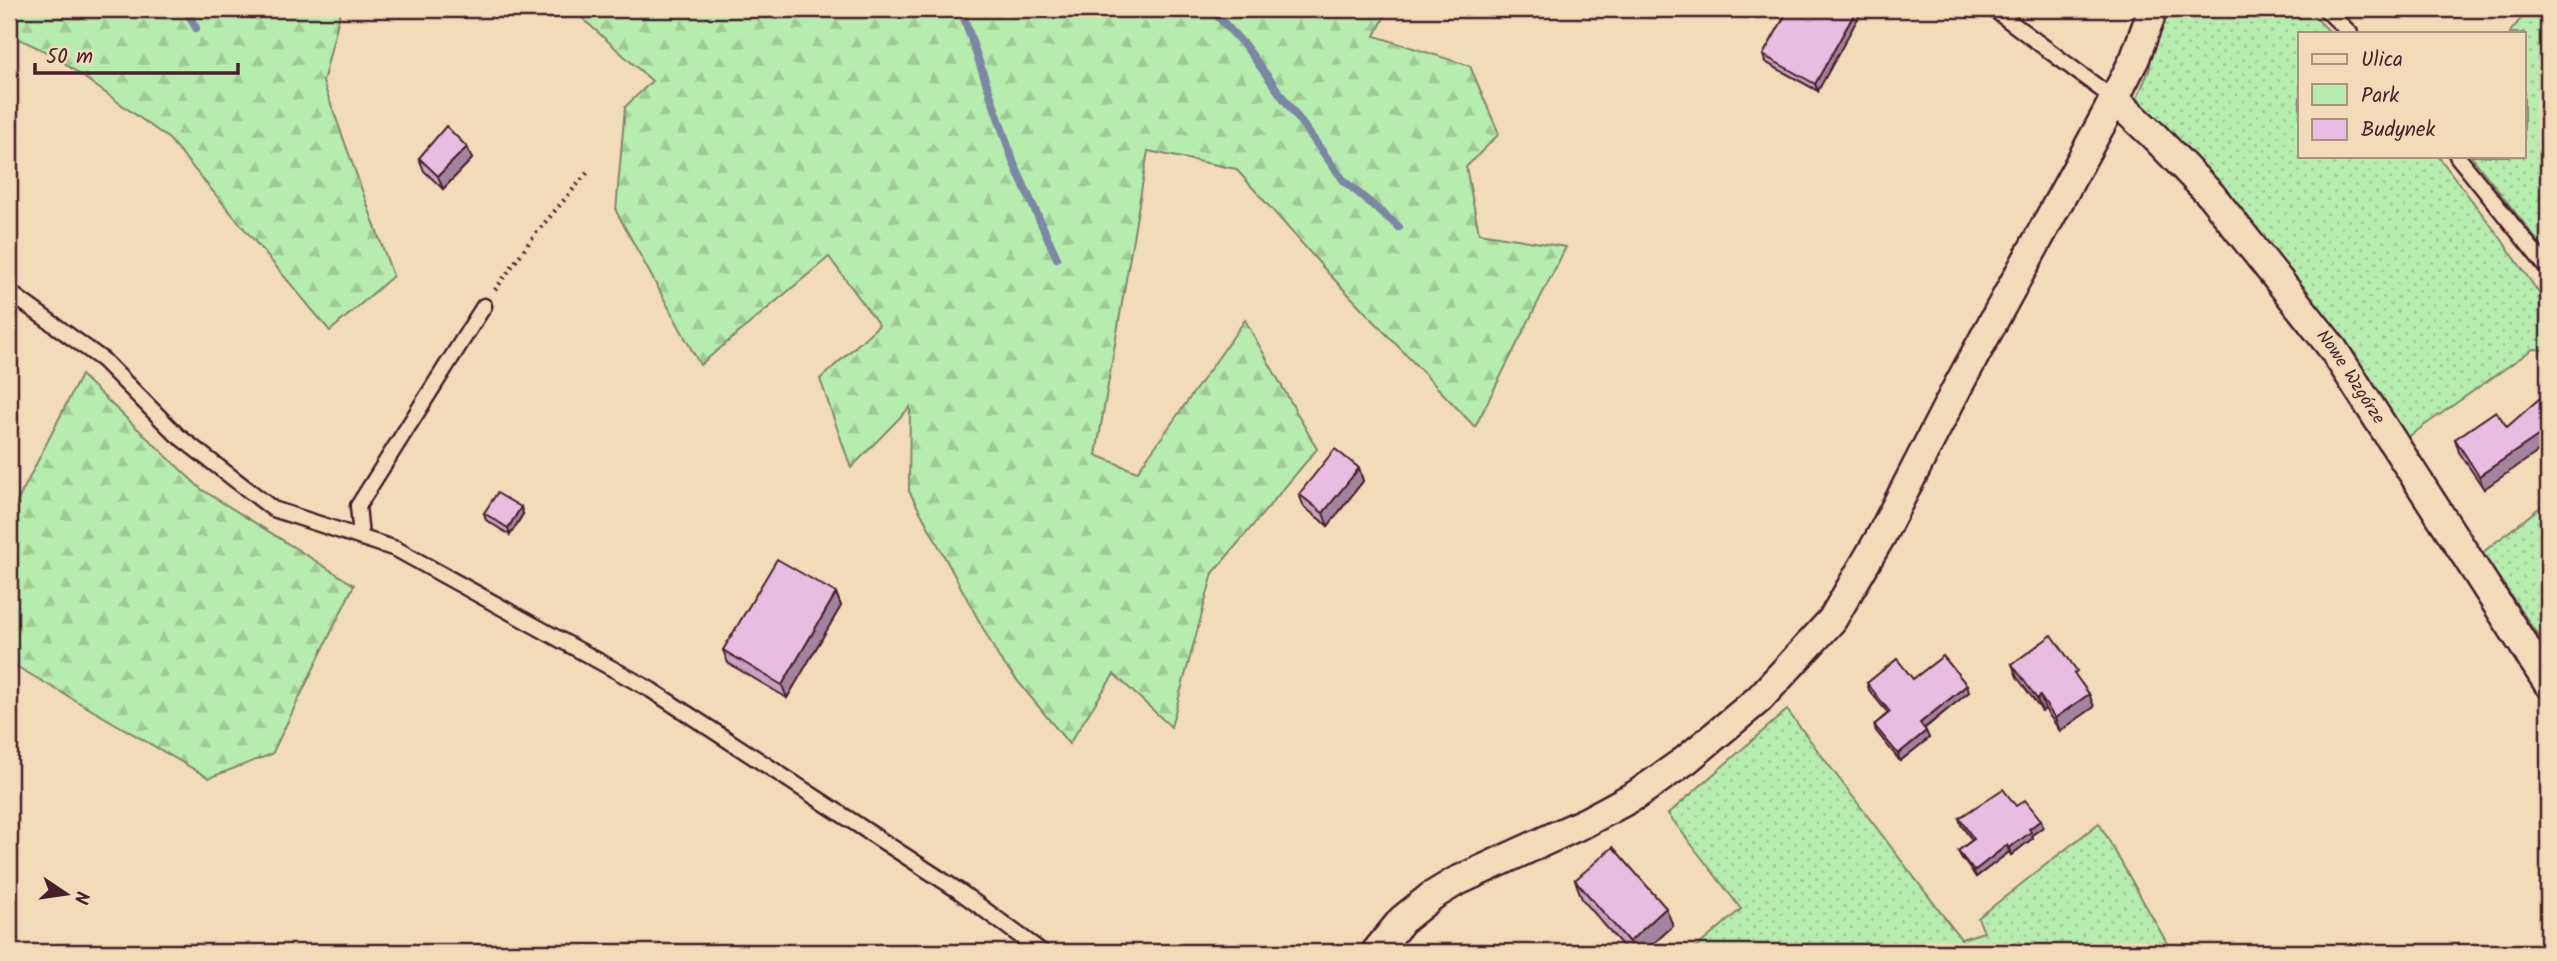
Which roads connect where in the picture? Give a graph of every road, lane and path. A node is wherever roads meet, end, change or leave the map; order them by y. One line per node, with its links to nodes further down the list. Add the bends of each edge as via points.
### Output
1 (1993, 9): 5 (lane)
2 (2153, 9): 5 (street)
3 (2326, 9): 4 (lane)
4 (2349, 32)
5 (2114, 99): 12 (street, Nowe Wzgórze, via 2211,195 2333,349); 14 (street, via 1832,620 1759,699 1686,760 1586,822 1443,889 1402,920)
6 (2459, 158): 8 (lane)
7 (588, 172): 10 (path, via 536,233)
8 (2548, 269)
9 (9, 292): 11 (lane, via 103,360 177,435 273,509)
10 (484, 306): 11 (lane, via 358,506)
11 (361, 536): 13 (lane, via 396,549 651,690 959,891)
12 (2548, 683)
13 (1042, 952)
14 (1376, 952)

